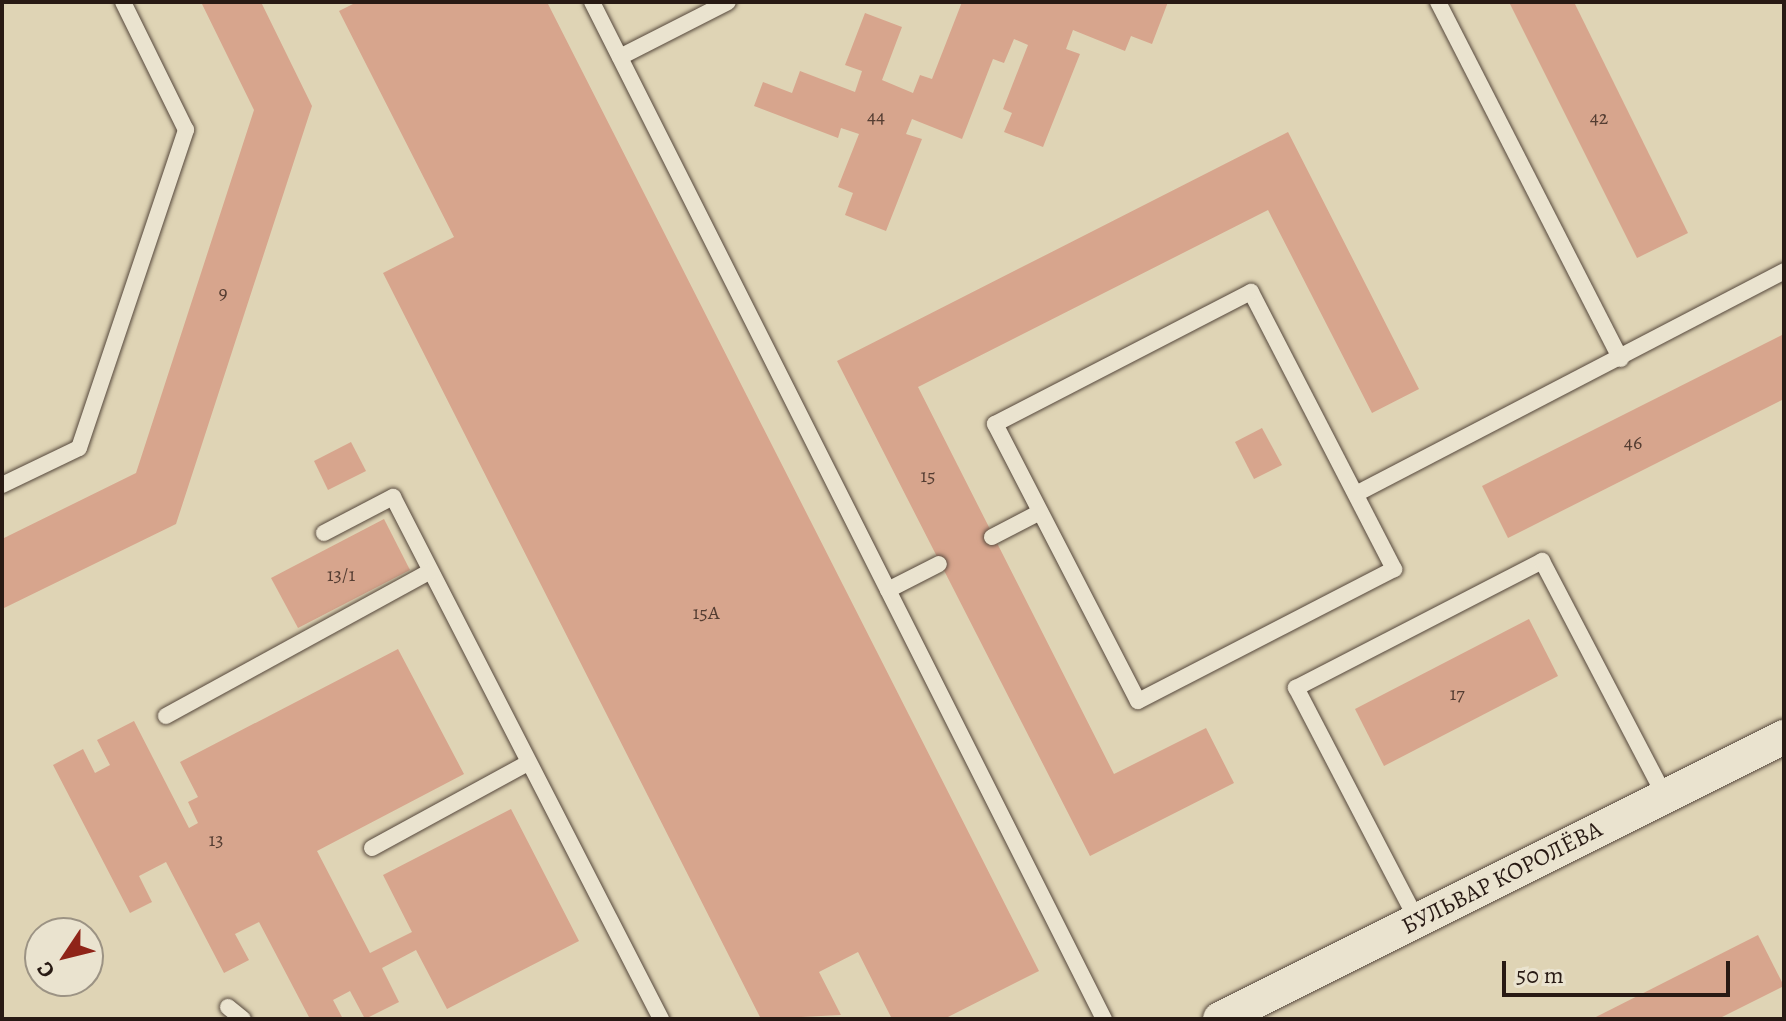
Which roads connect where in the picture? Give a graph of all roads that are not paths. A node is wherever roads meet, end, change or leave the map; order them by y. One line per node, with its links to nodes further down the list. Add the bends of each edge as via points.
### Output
1 (123, 2): 8 (lane, via 186,130 79,448)
2 (592, 2): 5 (lane)
3 (728, 2): 5 (lane)
4 (1438, 2): 7 (lane)
5 (620, 57): 15 (lane)
6 (1784, 271): 7 (lane)
7 (1621, 359): 9 (lane)
8 (2, 485)
9 (1356, 494): 10 (lane, via 1394,569 1138,701); 10 (lane, via 1251,292 995,424)
10 (1040, 512): 12 (lane)
11 (324, 533): 14 (lane, via 393,497)
12 (992, 537)
13 (939, 564): 15 (lane)
14 (429, 572): 16 (lane); 18 (lane)
15 (888, 590): 25 (lane)
16 (166, 716)
17 (1784, 737): 19 (street, БУЛЬВАР КОРОЛЁВА)
18 (528, 763): 20 (lane); 24 (lane)
19 (1665, 796): 21 (street, БУЛЬВАР КОРОЛЁВА); 21 (lane, via 1542,561 1296,688)
20 (372, 848)
21 (1417, 920): 26 (street, БУЛЬВАР КОРОЛЁВА)
22 (228, 1007): 23 (lane)
23 (243, 1019)
24 (661, 1019)
25 (1104, 1019)
26 (1220, 1019)

